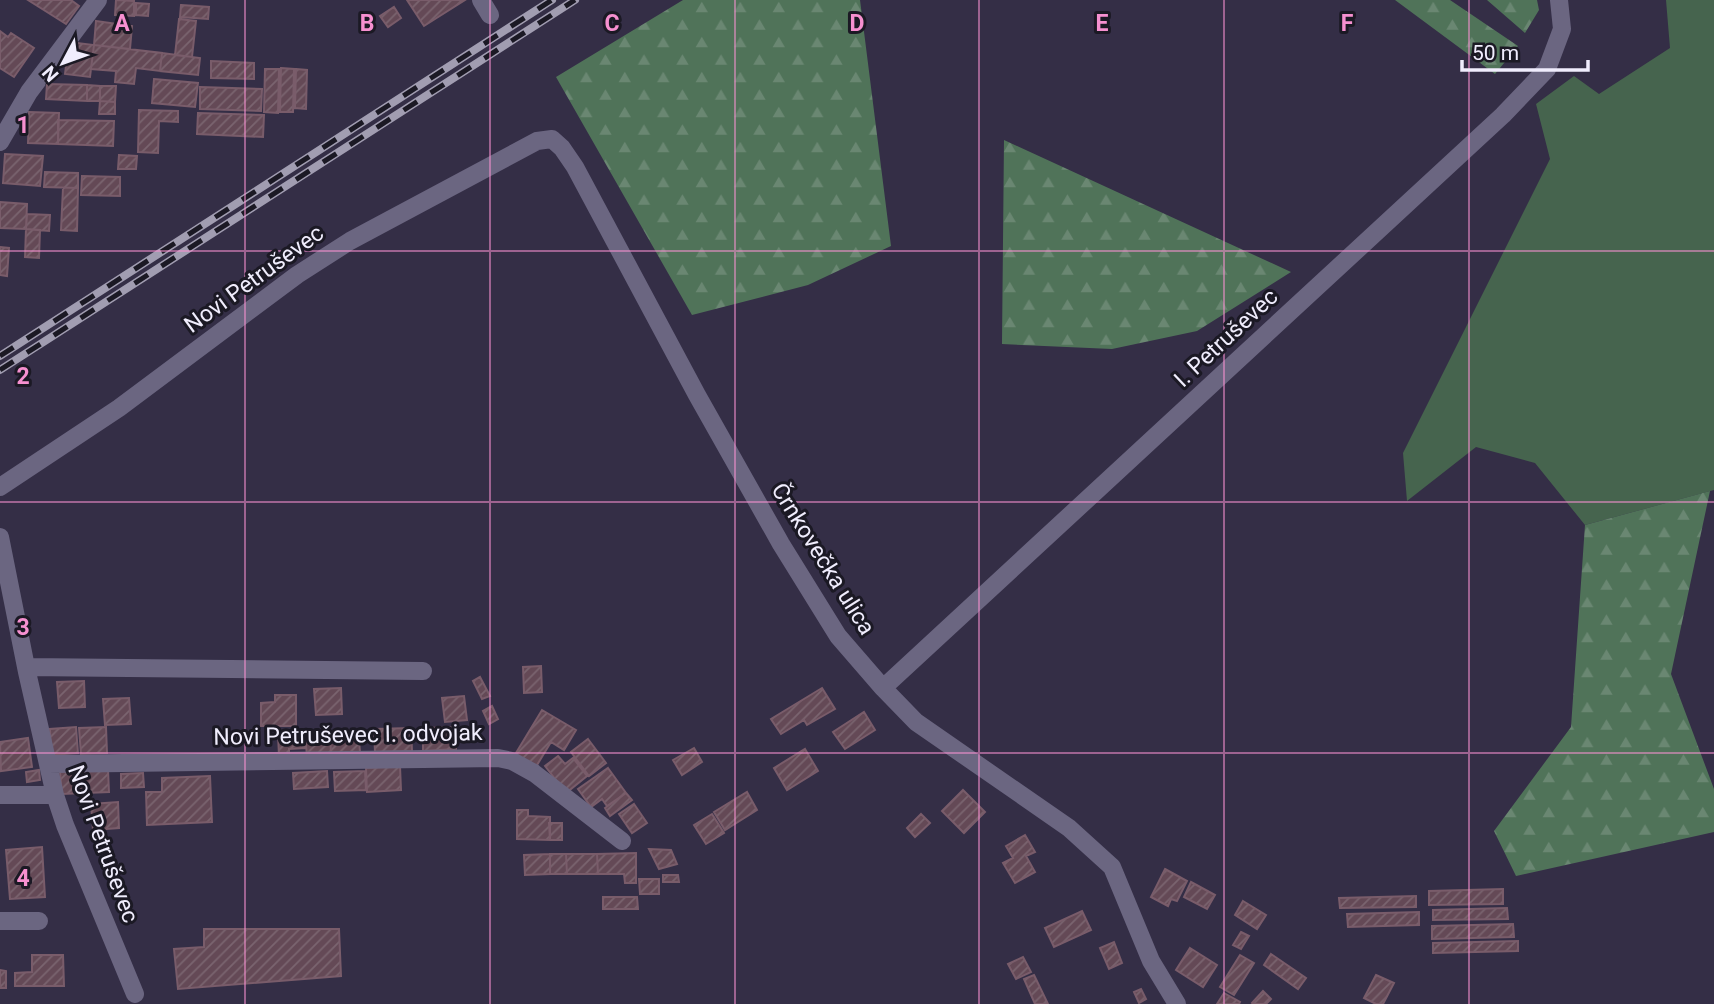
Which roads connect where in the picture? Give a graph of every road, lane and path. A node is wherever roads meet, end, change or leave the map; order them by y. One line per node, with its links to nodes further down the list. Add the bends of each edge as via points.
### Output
1 (98, 0): 4 (street, via 29,92)
2 (1559, 0): 9 (street, I. Petruševec, via 1562,29 1547,69 1503,115)
3 (552, 139): 5 (street, Novi Petruševec, via 537,141 350,241 119,408); 9 (street, Črnkovečka ulica, via 575,167 781,544 838,636)
4 (0, 142)
5 (0, 487)
6 (0, 537): 7 (street, Novi Petruševec)
7 (26, 667): 8 (street); 10 (street, Novi Petruševec)
8 (423, 671)
9 (883, 688): 17 (street, Črnkovečka ulica, via 916,722 1069,828 1112,867 1151,961)
10 (48, 764): 11 (street, Novi Petruševec); 13 (street, Novi Petruševec I. odvojak, via 498,758 534,773)
11 (55, 794): 12 (street); 16 (street, Novi Petruševec)
12 (0, 795)
13 (622, 841)
14 (0, 920): 15 (street)
15 (39, 921)
16 (135, 994)
17 (1177, 1004)

